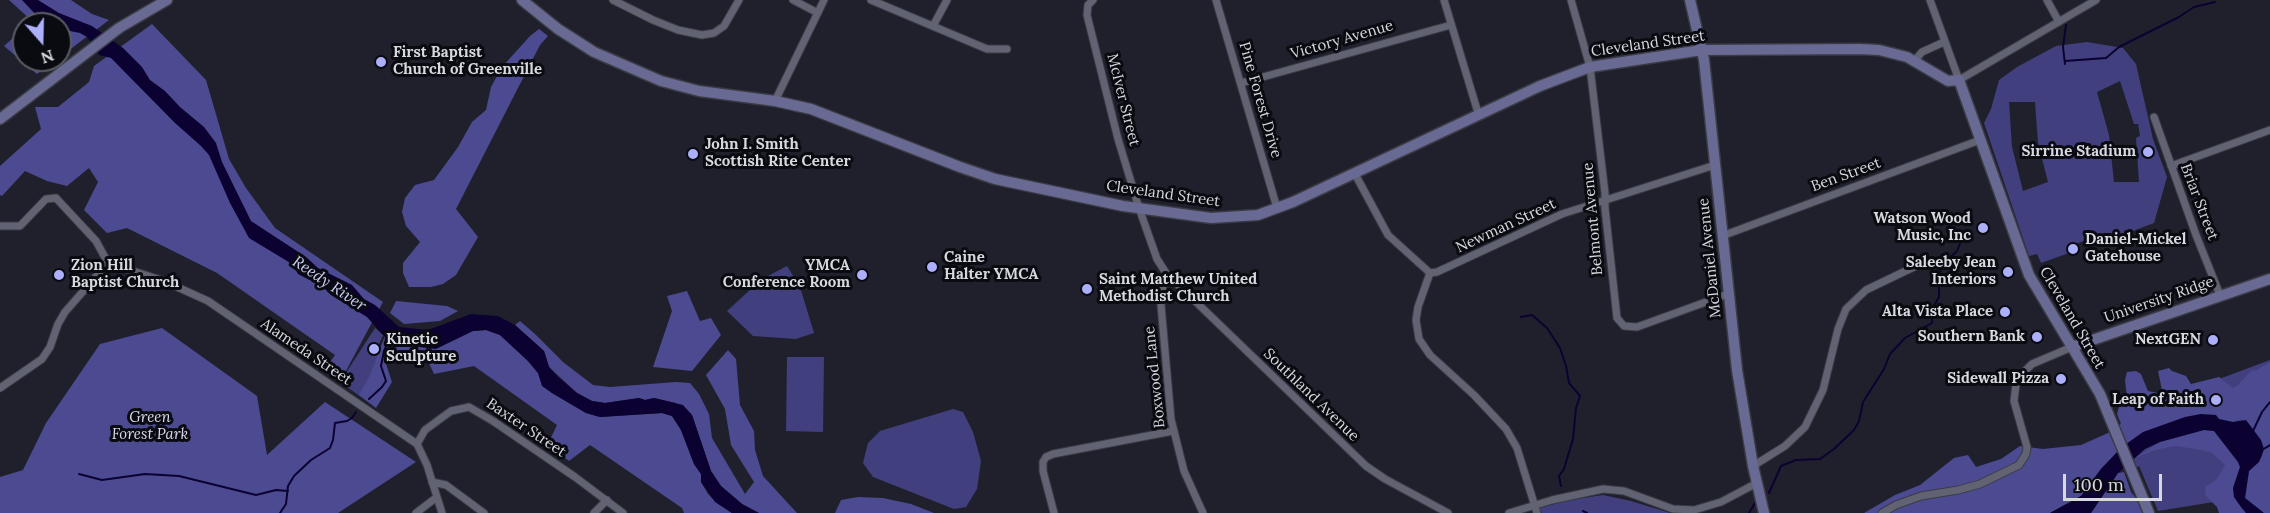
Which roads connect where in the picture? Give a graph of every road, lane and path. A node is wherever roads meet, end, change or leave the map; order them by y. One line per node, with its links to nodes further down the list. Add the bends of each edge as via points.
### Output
1 (167, 0): 29 (street, via 119,28)
2 (522, 0): 28 (street, Cleveland Street, via 594,52 642,75 699,91)
3 (613, 0): 4 (street, via 678,30 702,35 724,26)
4 (739, 0)
5 (793, 0): 17 (street)
6 (824, 0): 17 (street)
7 (871, 0): 20 (street)
8 (947, 0): 20 (street)
9 (1093, 0): 38 (street, McIver Street, via 1087,15)
10 (1216, 0): 27 (street, Pine Forest Drive)
11 (1444, 0): 19 (street)
12 (1571, 0): 25 (street, Belmont Avenue)
13 (1689, 0): 23 (street, McDaniel Avenue)
14 (1930, 0): 21 (street)
15 (2047, 0): 18 (street)
16 (2096, 0): 18 (street)
17 (818, 12): 28 (street)
18 (2059, 22): 26 (street)
19 (1451, 25): 27 (street, Victory Avenue); 30 (street)
20 (933, 26): 22 (street, via 987,49)
21 (1944, 42): 24 (street, via 1922,52); 26 (street)
22 (1007, 49)
23 (1702, 50): 24 (street, Cleveland Street, via 1860,49); 25 (street, Cleveland Street); 34 (street, McDaniel Avenue)
24 (1915, 60): 26 (street, Cleveland Street, via 1948,81)
25 (1590, 67): 30 (street, Cleveland Street); 37 (street, Belmont Avenue)
26 (1959, 80): 33 (street, Cleveland Street)
27 (1241, 83): 39 (street, Pine Forest Drive)
28 (775, 101): 38 (street, Cleveland Street, via 828,115 975,173)
29 (1, 115)
30 (1479, 116): 36 (street, Cleveland Street)
31 (2154, 117): 35 (street, Briar Street)
32 (2270, 130): 35 (street)
33 (1980, 140): 41 (street, Ben Street); 49 (street, Cleveland Street, via 2029,275)
34 (1715, 165): 37 (street, Newman Street); 41 (street, McDaniel Avenue)
35 (2171, 166): 48 (street, Briar Street)
36 (1355, 174): 39 (street, Cleveland Street); 44 (street, via 1388,235)
37 (1605, 201): 44 (street, Newman Street, via 1562,214); 47 (street, Belmont Avenue, via 1616,314 1624,326 1637,327)
38 (1138, 208): 39 (street, Cleveland Street, via 1219,218 1258,215); 45 (street, via 1157,259)
39 (1277, 208)
40 (0, 226): 42 (street, via 20,226 46,200 56,198 96,240)
41 (1722, 236): 47 (street, McDaniel Avenue)
42 (108, 263): 50 (street, via 65,312 42,359); 52 (street, Alameda Street, via 164,281 208,301)
43 (1916, 266): 53 (street, via 1866,290 1846,309 1823,390 1805,427 1785,446)
44 (1430, 273): 58 (street, via 1418,307 1419,339 1430,355 1506,429 1517,448)
45 (1170, 278): 51 (street, Boxwood Lane, via 1163,285 1161,305); 66 (street, Southland Avenue, via 1366,466)
46 (2270, 279): 48 (street, University Ridge)
47 (1728, 294): 53 (street, McDaniel Avenue)
48 (2220, 295): 49 (street, University Ridge)
49 (2072, 347): 69 (street, University Ridge, via 2031,364 2016,384 2014,401 2027,447 2019,465 1980,484 1921,496); 70 (street, Cleveland Street, via 2100,394)
50 (0, 388)
51 (1173, 431): 64 (street, via 1046,457 1043,471); 65 (street, Boxwood Lane, via 1184,471)
52 (417, 444): 54 (street); 57 (street, Baxter Street, via 425,430 451,411 469,407)
53 (1753, 466): 55 (street, McDaniel Avenue)
54 (432, 482): 56 (street); 61 (street, via 446,485)
55 (1757, 483): 58 (street, via 1721,502 1694,510 1673,509 1624,491 1603,489 1578,493); 68 (street, McDaniel Avenue)
56 (437, 497): 59 (street); 60 (street)
57 (607, 500): 62 (street); 63 (street, Baxter Street)
58 (1536, 509): 67 (street)
59 (416, 513)
60 (442, 513)
61 (484, 513)
62 (594, 513)
63 (622, 513)
64 (1054, 513)
65 (1203, 513)
66 (1448, 513)
67 (1509, 513)
68 (1764, 513)
69 (1882, 513)
70 (2149, 513)

